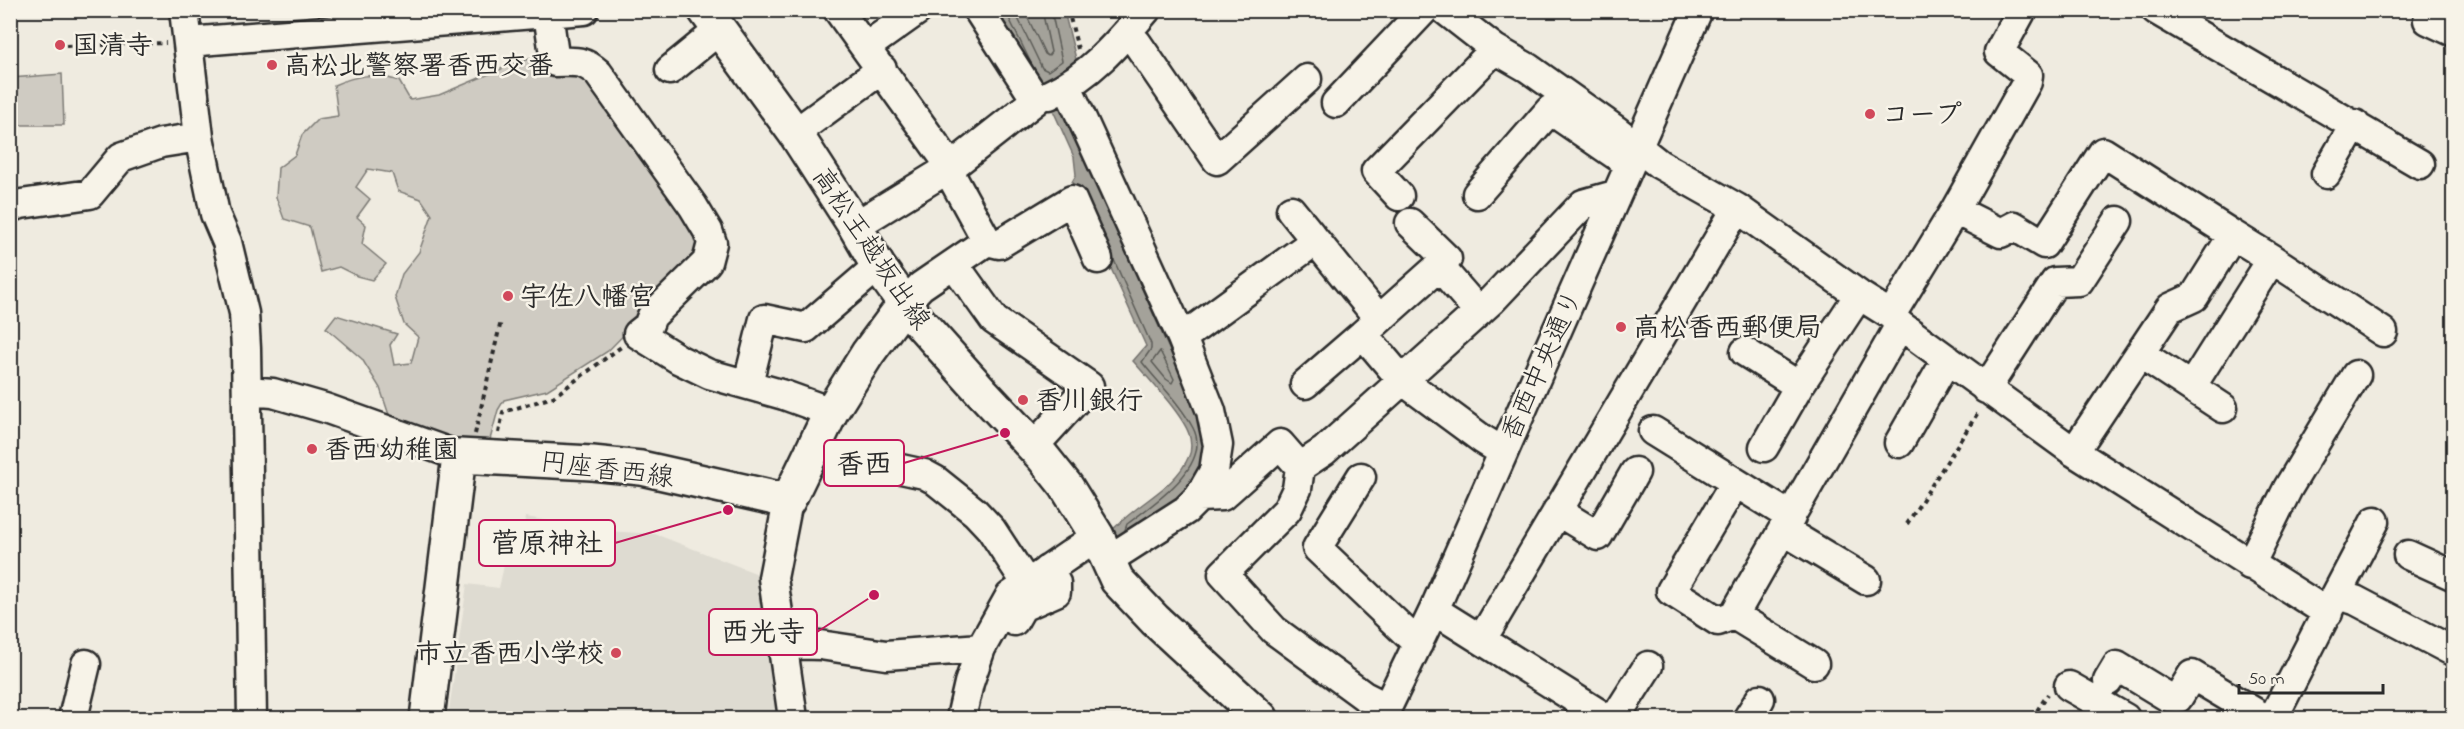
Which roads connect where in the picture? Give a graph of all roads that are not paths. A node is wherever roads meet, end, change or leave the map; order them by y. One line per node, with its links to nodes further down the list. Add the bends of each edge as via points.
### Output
1 (184, 10): 16 (street)
2 (584, 10): 12 (street)
3 (838, 10): 18 (street)
4 (918, 10): 18 (street)
5 (978, 10): 21 (street)
6 (1146, 10): 15 (street)
7 (1424, 10): 22 (street)
8 (1445, 10): 17 (street)
9 (1698, 10): 26 (street, 香西中央通り)
10 (2022, 10): 36 (street, via 1999,52 2028,75 2027,82)
11 (2156, 10): 23 (street)
12 (548, 14): 14 (street); 60 (street, via 555,62 577,61 597,74 693,206 712,243 707,262 638,334 710,374)
13 (712, 20): 19 (street); 24 (main road, 高松王越坂出線)
14 (348, 21): 16 (street)
15 (1128, 34): 20 (street, via 1217,160); 21 (street, via 1104,57)
16 (188, 42): 25 (street)
17 (1495, 49): 26 (street, via 1528,68); 32 (street, via 1376,171)
18 (874, 58): 24 (street); 28 (street)
19 (670, 70)
20 (1307, 79)
21 (1059, 89): 28 (street); 54 (street)
22 (1336, 103)
23 (2355, 124): 27 (street); 29 (street)
24 (795, 133): 39 (main road, 高松王越坂出線)
25 (199, 137): 33 (street, via 161,143 121,157 90,194); 64 (street, via 215,214 227,242 244,314)
26 (1633, 155): 30 (street, via 1550,110); 31 (street, 香西中央通り); 34 (street, via 1659,164)
27 (2420, 164)
28 (951, 166): 39 (street); 41 (street, via 953,179)
29 (2326, 174)
30 (1477, 194)
31 (1615, 195): 50 (street, via 1583,204); 72 (street, 香西中央通り)
32 (1399, 196)
33 (10, 207)
34 (1737, 208): 48 (street); 82 (street)
35 (1291, 210): 42 (street)
36 (1955, 210): 40 (street, via 2001,233 2014,226 2044,244 2103,152); 51 (street)
37 (2118, 221): 65 (street, via 2079,281 2055,282)
38 (1410, 223): 47 (street, via 1447,259)
39 (855, 226): 46 (main road, 高松王越坂出線)
40 (2233, 235): 44 (street); 56 (street, via 2194,297 2170,308)
41 (987, 241): 43 (street, via 999,244 1072,200); 45 (street)
42 (1315, 242): 52 (street); 54 (street)
43 (1098, 259)
44 (2272, 259): 53 (street); 63 (street)
45 (954, 264): 49 (street, via 921,286); 70 (street, via 994,321 1089,386)
46 (878, 266): 49 (main road, 高松王越坂出線); 60 (street, via 806,328 764,319)
47 (1439, 266): 50 (street); 52 (street)
48 (1859, 295): 51 (street); 62 (street)
49 (905, 303): 67 (main road); 70 (main road, 高松王越坂出線)
50 (1479, 312): 59 (street)
51 (1895, 320): 57 (street); 84 (street)
52 (1371, 327): 59 (street); 61 (street)
53 (2382, 332)
54 (1182, 338): 80 (street, via 1211,411 1218,445 1214,471)
55 (1745, 352): 62 (street)
56 (2141, 354): 63 (street); 73 (street)
57 (1947, 360): 65 (street); 69 (street)
58 (2356, 375): 87 (street, via 2288,488)
59 (1402, 380): 72 (street); 75 (street, via 1324,451)
60 (748, 383): 67 (street)
61 (1305, 384)
62 (1799, 386): 71 (street)
63 (2191, 387): 66 (street)
64 (246, 391): 74 (street, via 273,393 325,408); 107 (street)
65 (1989, 391): 73 (street)
66 (2223, 408)
67 (831, 412): 81 (main road)
68 (1653, 431): 79 (street)
69 (1899, 443)
70 (1033, 447): 85 (main road, 高松王越坂出線, via 1066,486)
71 (1764, 447)
72 (1503, 452): 92 (street, 香西中央通り)
73 (2074, 452): 87 (street)
74 (474, 457): 81 (main road, 円座香西線, via 641,468); 108 (main road)
75 (1300, 467): 80 (street, via 1280,444 1222,496); 104 (street, via 1297,489 1287,510 1223,574 1274,630)
76 (901, 469): 90 (street, via 935,480 975,513)
77 (1635, 471): 82 (street, via 1598,536)
78 (1361, 477): 96 (street, via 1317,548)
79 (1735, 483): 84 (street); 93 (street, via 1671,591 1718,621)
80 (1199, 497): 85 (street, via 1186,510)
81 (788, 501): 95 (street, via 773,578)
82 (1557, 512): 94 (street)
83 (2375, 521): 91 (street)
84 (1787, 524): 89 (street); 93 (street)
85 (1103, 548): 90 (street); 112 (main road, 高松王越坂出線, via 1117,580)
86 (2408, 555): 88 (street)
87 (2250, 565): 91 (street)
88 (2454, 576)
89 (1866, 580)
90 (1031, 590): 97 (street); 111 (street, via 983,682)
91 (2332, 604): 98 (street, via 2355,600); 115 (street)
92 (1434, 610): 94 (street); 96 (street, 香西中央通り)
93 (1734, 615): 100 (street)
94 (1482, 639): 105 (street)
95 (782, 644): 97 (street, via 820,645 886,655); 109 (street)
96 (1418, 644): 104 (street, 香西中央通り)
97 (981, 648): 110 (street)
98 (2454, 651)
99 (86, 664): 106 (street)
100 (1814, 664)
101 (1648, 666): 105 (street)
102 (2108, 681): 114 (street, via 2118,666 2168,698 2178,698 2192,675)
103 (2069, 686): 113 (street)
104 (1384, 713)
105 (1605, 717)
106 (73, 718)
107 (252, 718)
108 (427, 718)
109 (793, 718)
110 (961, 718)
111 (976, 718)
112 (1261, 718)
113 (2125, 718)
114 (2264, 718)
115 (2273, 718)

